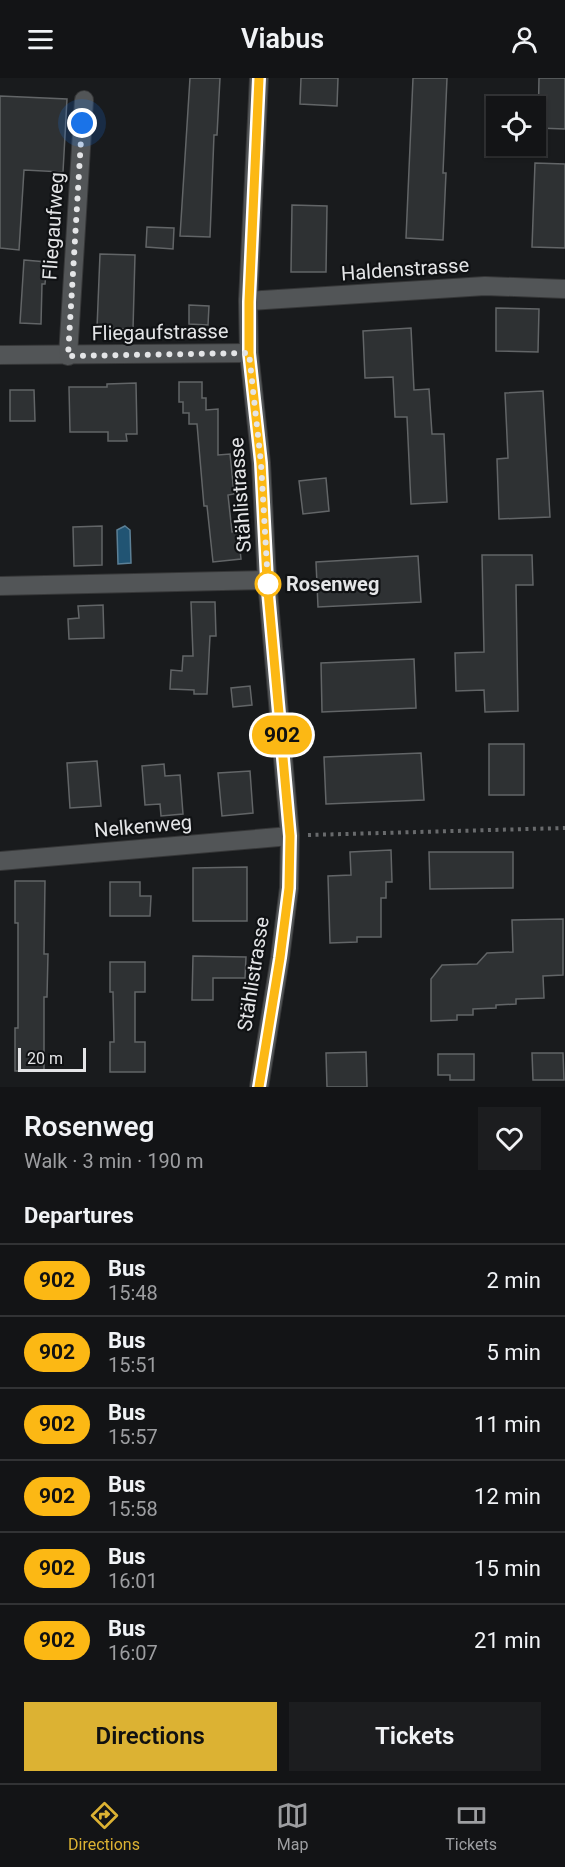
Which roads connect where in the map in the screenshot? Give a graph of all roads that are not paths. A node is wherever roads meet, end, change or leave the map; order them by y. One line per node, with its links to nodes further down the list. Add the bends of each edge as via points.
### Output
1 (259, 78): 4 (street, Stählistrasse)
2 (84, 100): 7 (street, Fliegaufweg)
3 (565, 289): 4 (street, Haldenstrasse, via 485,286)
4 (249, 302): 5 (street, Stählistrasse)
5 (249, 353): 7 (street, Fliegaufstrasse); 8 (street, Stählistrasse, via 261,463)
6 (0, 355): 7 (street, Fliegaufstrasse)
7 (68, 356)
8 (267, 580): 9 (street); 10 (street, Stählistrasse)
9 (0, 586)
10 (290, 836): 11 (street, Nelkenweg); 12 (street, Stählistrasse, via 289,888)
11 (0, 861)
12 (259, 1087)

